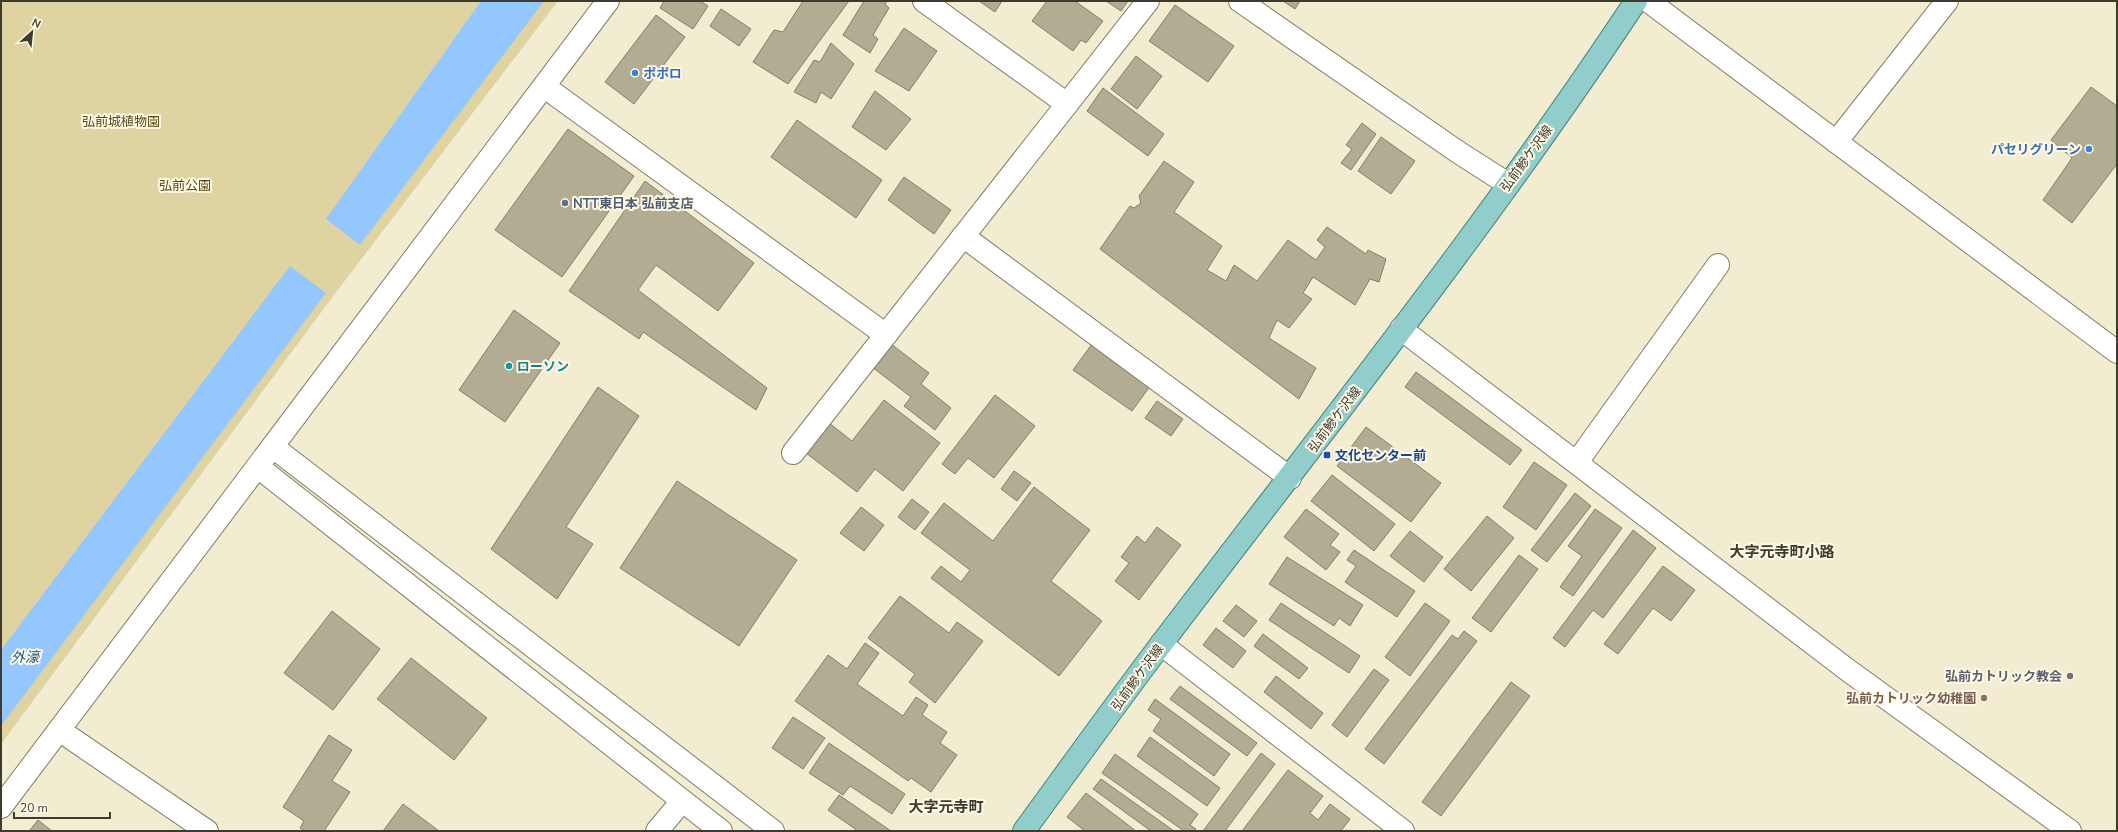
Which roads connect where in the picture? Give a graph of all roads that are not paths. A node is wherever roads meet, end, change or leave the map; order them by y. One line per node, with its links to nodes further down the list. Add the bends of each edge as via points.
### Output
1 (608, 1): 8 (street)
2 (924, 1): 9 (street)
3 (1148, 1): 9 (street)
4 (1240, 1): 11 (street)
5 (1636, 1): 11 (main road, 弘前鰺ケ沢線, via 1589,72)
6 (1648, 1): 10 (street)
7 (1947, 1): 10 (street)
8 (545, 87): 15 (street); 17 (street)
9 (1067, 104): 12 (street)
10 (1836, 142): 16 (street)
11 (1508, 184): 14 (main road, 弘前鰺ケ沢線)
12 (963, 236): 15 (street); 21 (street)
13 (1718, 265): 19 (street)
14 (1401, 328): 19 (street); 21 (main road, 弘前鰺ケ沢線)
15 (886, 335): 18 (street)
16 (2117, 352)
17 (273, 447): 20 (street); 29 (street)
18 (793, 453)
19 (1577, 462): 32 (street, via 1849,671)
20 (258, 467): 23 (street); 24 (street)
21 (1290, 478): 22 (main road, 弘前鰺ケ沢線)
22 (1161, 644): 30 (main road, 弘前鰺ケ沢線); 31 (street)
23 (59, 730): 25 (street); 26 (street)
24 (682, 800): 27 (street); 28 (street)
25 (1, 807)
26 (207, 831)
27 (657, 831)
28 (721, 831)
29 (773, 831)
30 (1024, 831)
31 (1403, 831)
32 (2070, 831)

